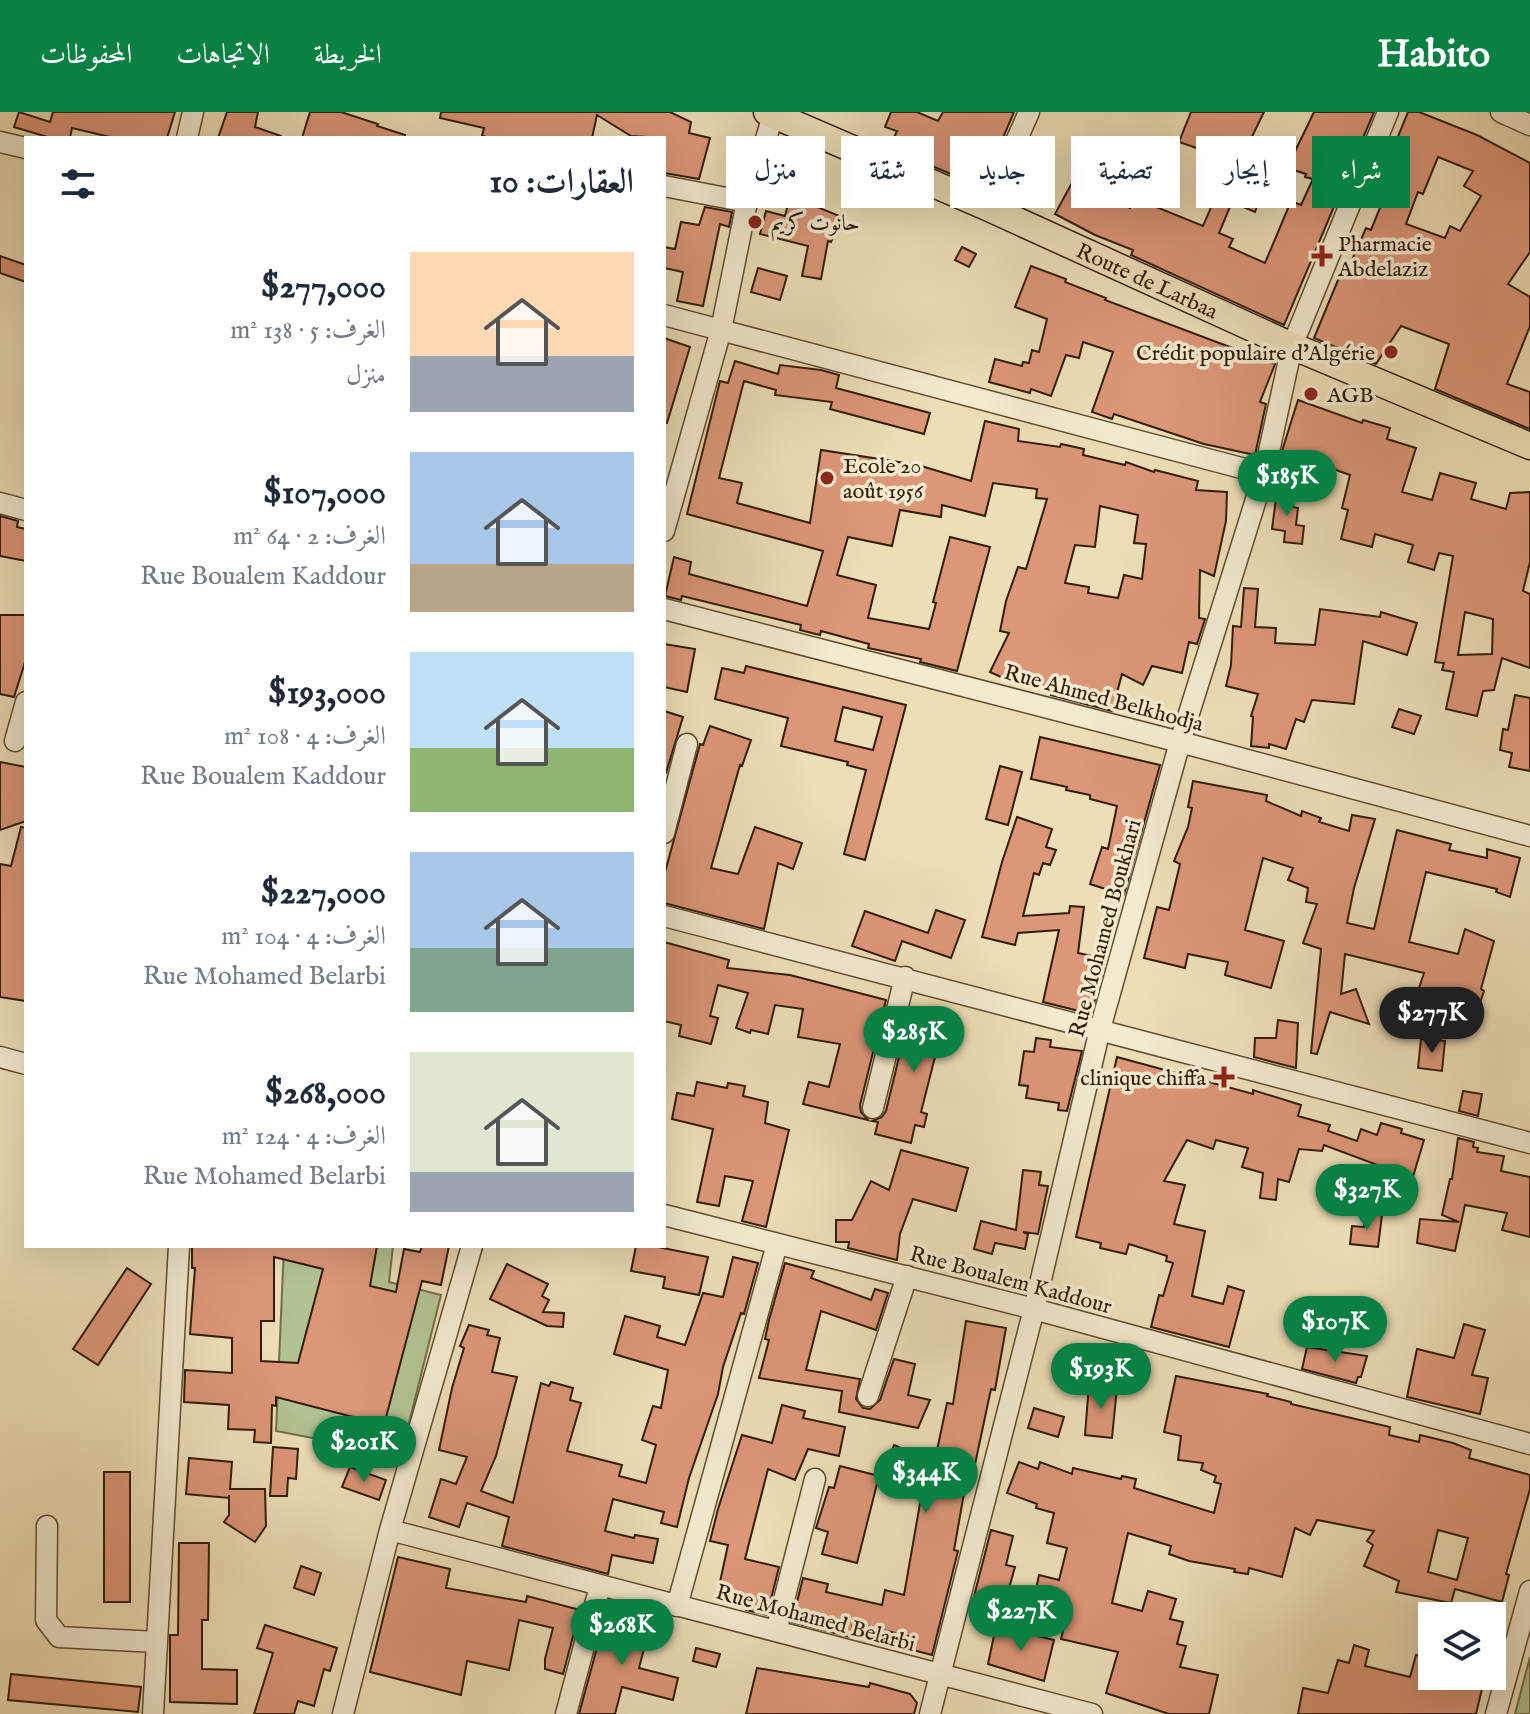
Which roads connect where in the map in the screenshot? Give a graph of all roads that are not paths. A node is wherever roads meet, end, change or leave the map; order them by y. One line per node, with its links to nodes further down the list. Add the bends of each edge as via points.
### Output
1 (193, 112): 7 (street)
2 (1029, 112): 9 (street)
3 (1388, 112): 19 (street, Rue Mohamed Boukhari)
4 (1501, 112): 6 (street)
5 (771, 113): 8 (street); 13 (main road, Route de Larbaa)
6 (1530, 125)
7 (187, 136)
8 (765, 136)
9 (1018, 136)
10 (0, 142): 11 (street)
11 (24, 148)
12 (666, 186): 14 (street)
13 (950, 191)
14 (726, 198)
15 (746, 208): 18 (street)
16 (989, 208): 19 (main road, Route de Larbaa)
17 (666, 316): 18 (street)
18 (721, 330): 21 (street); 24 (street)
19 (1292, 346): 20 (main road, Route de Larbaa); 21 (street, Rue Mohamed Boukhari)
20 (1530, 446)
21 (1264, 474): 28 (street, Rue Mohamed Boukhari)
22 (0, 503): 23 (street)
23 (24, 509)
24 (666, 524)
25 (666, 610): 28 (street, Rue Ahmed Belkhodja)
26 (24, 708): 27 (street)
27 (14, 740)
28 (1180, 742): 31 (street, Rue Ahmed Belkhodja); 34 (street, Rue Mohamed Boukhari)
29 (687, 744): 30 (street)
30 (666, 825)
31 (1530, 836)
32 (666, 917): 33 (street)
33 (905, 977): 34 (street); 37 (street)
34 (1100, 1029): 38 (street); 44 (street, Rue Mohamed Boukhari)
35 (0, 1057): 36 (street)
36 (24, 1063)
37 (873, 1108)
38 (1530, 1143)
39 (666, 1216): 40 (street, Rue Boualem Kaddour)
40 (777, 1244): 43 (street, Rue Boualem Kaddour); 52 (street)
41 (179, 1248): 54 (street)
42 (471, 1248): 49 (street)
43 (907, 1276): 44 (street, Rue Boualem Kaddour); 45 (street)
44 (1034, 1309): 46 (street, Rue Boualem Kaddour); 55 (street, Rue Mohamed Boukhari)
45 (868, 1396)
46 (1530, 1444)
47 (815, 1479): 53 (street)
48 (47, 1526): 54 (street, via 46,1620 53,1631 59,1637)
49 (390, 1530): 50 (street, Rue Mohamed Belarbi); 57 (street)
50 (600, 1586): 52 (street, Rue Mohamed Belarbi); 58 (street)
51 (1530, 1591): 61 (street)
52 (677, 1606): 53 (street, Rue Mohamed Belarbi)
53 (776, 1631): 55 (street, Rue Mohamed Belarbi)
54 (157, 1642): 56 (street)
55 (941, 1675): 59 (street, Rue Mohamed Boukhari); 60 (street, Rue Mohamed Belarbi)
56 (153, 1714)
57 (343, 1714)
58 (566, 1714)
59 (930, 1714)
60 (1092, 1714)
61 (1496, 1714)

